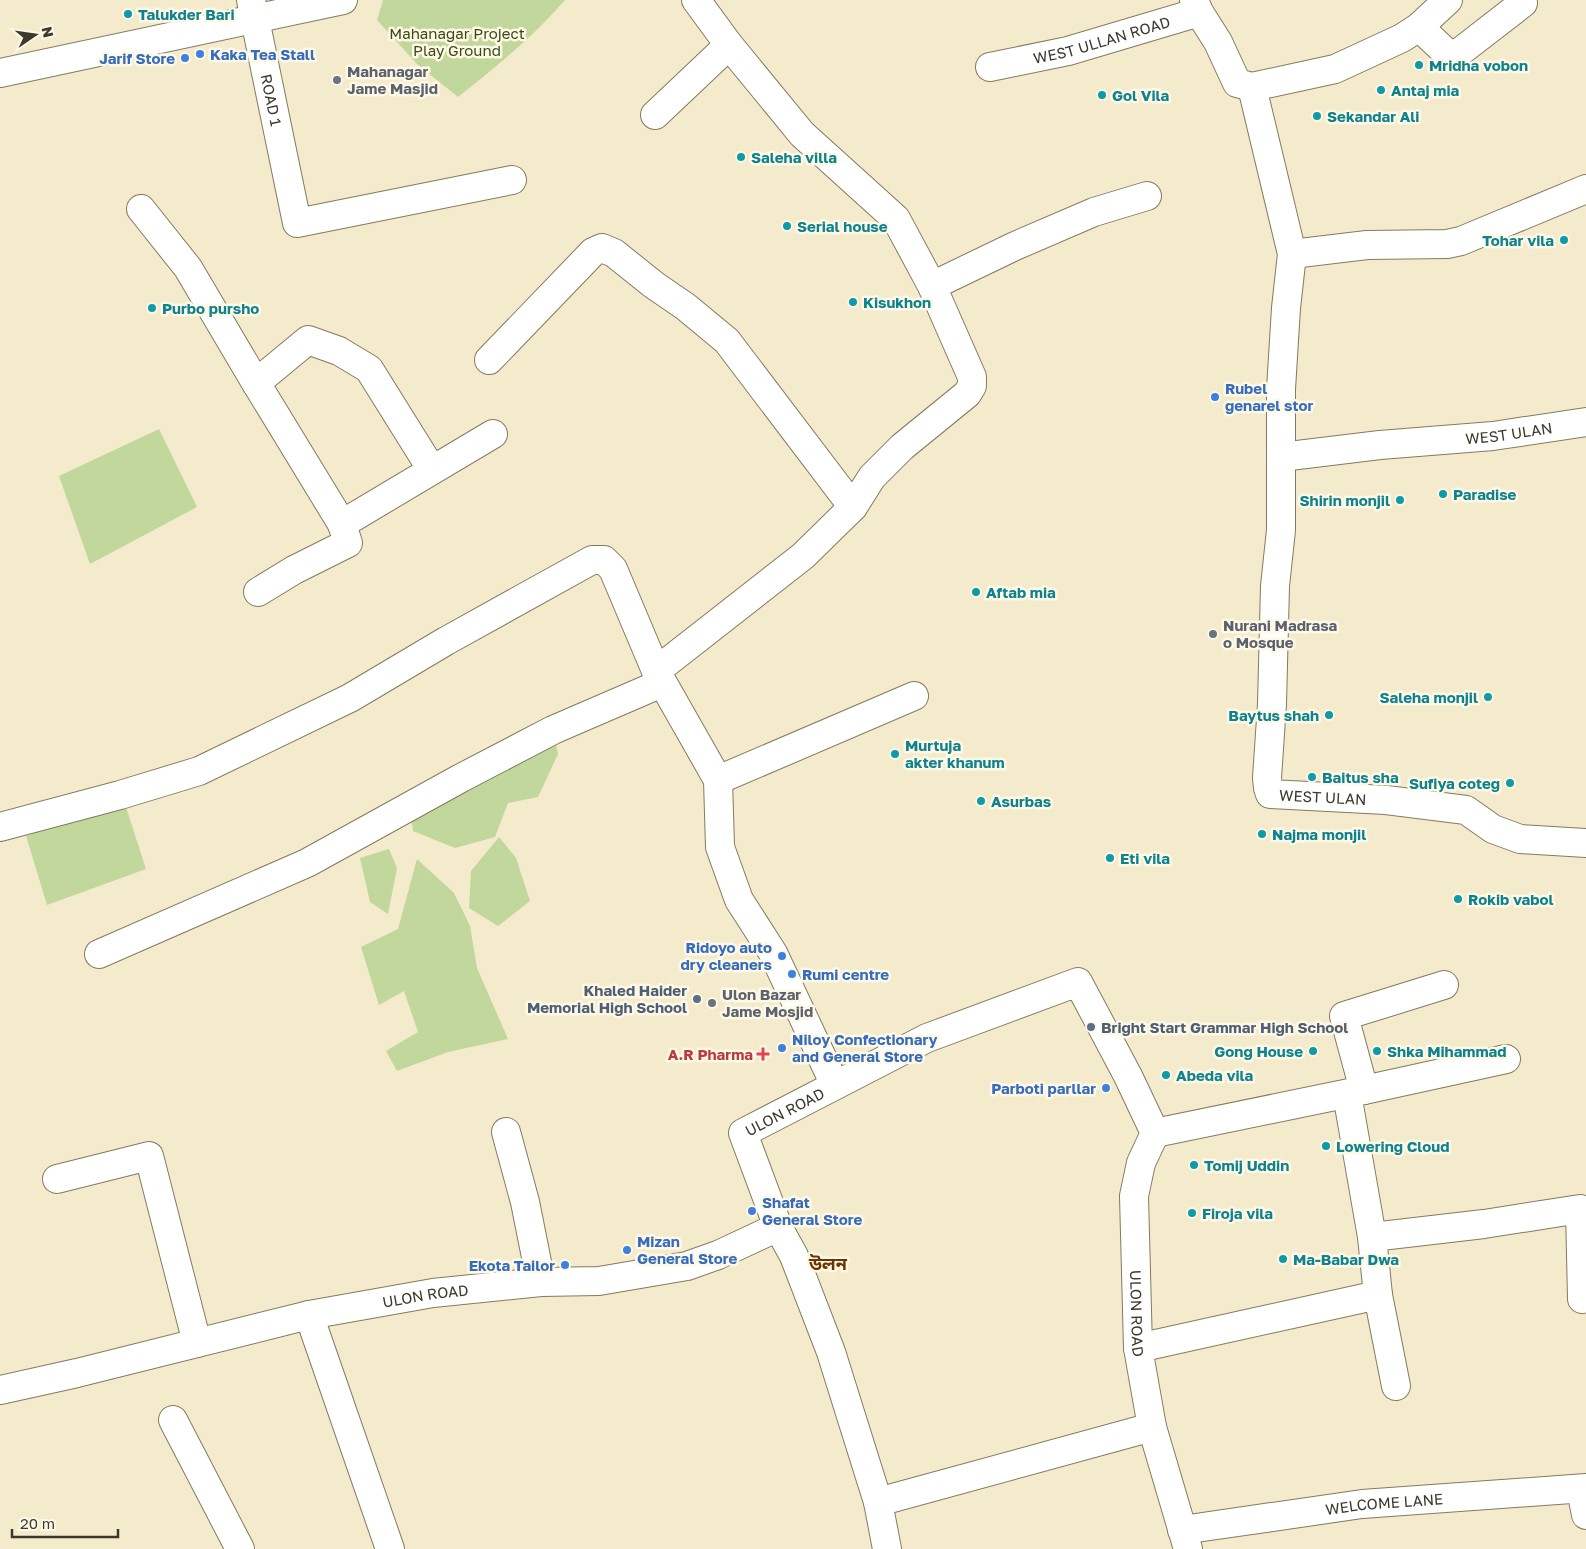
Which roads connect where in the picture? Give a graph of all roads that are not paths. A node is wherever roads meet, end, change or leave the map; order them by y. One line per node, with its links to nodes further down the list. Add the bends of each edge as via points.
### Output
1 (343, 0): 6 (street)
2 (696, 0): 8 (street)
3 (1448, 0): 7 (street)
4 (1523, 3): 7 (street, via 1452,58)
5 (1196, 6): 9 (street, WEST ULLAN ROAD, via 1068,52); 11 (street)
6 (253, 9): 10 (street); 13 (street, ROAD 1, via 297,223)
7 (1419, 27): 11 (street, via 1335,69)
8 (729, 45): 12 (street); 18 (street, via 802,134 896,220)
9 (990, 67)
10 (0, 74)
11 (1245, 85): 17 (street, WEST ULAN)
12 (655, 115)
13 (512, 180)
14 (1586, 189): 17 (street, via 1461,241)
15 (1147, 196): 18 (street, via 1094,212)
16 (140, 209): 20 (street, via 188,268)
17 (1292, 254): 23 (street, WEST ULAN, via 1281,389)
18 (932, 286): 25 (street, via 972,377 972,386 967,394 902,447 872,477)
19 (489, 360): 25 (street, via 593,252 602,248 614,253 727,341)
20 (256, 383): 24 (street, via 308,340 339,351 369,369); 26 (street)
21 (1586, 422): 23 (street, WEST ULAN, via 1493,436)
22 (493, 434): 24 (street)
23 (1281, 457): 32 (street, WEST ULAN, via 1281,530 1275,586 1267,778 1270,794 1386,800 1466,810 1494,829 1520,839)
24 (432, 470): 26 (street)
25 (853, 507): 28 (street, via 803,556)
26 (342, 524): 27 (street, via 348,543)
27 (258, 592)
28 (659, 677): 30 (street); 31 (street, via 613,569 604,560 592,560 350,698 200,771); 33 (street, via 460,778 307,863)
29 (914, 696): 30 (street)
30 (718, 780): 36 (street, via 720,846 739,900 773,953)
31 (0, 827)
32 (1586, 843)
33 (100, 954)
34 (1444, 985): 37 (street, via 1344,1016)
35 (1506, 1059): 37 (street)
36 (835, 1085): 39 (street, ULON ROAD, via 927,1038 1078,982); 41 (street, ULON ROAD, via 743,1133)
37 (1356, 1092): 39 (street); 42 (street)
38 (506, 1132): 43 (street, via 525,1202)
39 (1154, 1133): 48 (street, ULON ROAD, via 1141,1163 1134,1196)
40 (57, 1179): 47 (street, via 149,1156)
41 (778, 1227): 43 (street, ULON ROAD, via 687,1266 599,1281); 54 (street, via 794,1256 831,1352)
42 (1372, 1237): 44 (street); 45 (street, via 1580,1209)
43 (541, 1282): 46 (street, ULON ROAD, via 433,1292)
44 (1378, 1295): 48 (street); 49 (street)
45 (1582, 1299)
46 (309, 1314): 47 (street, ULON ROAD); 58 (street)
47 (197, 1343): 50 (street, ULON ROAD)
48 (1138, 1348): 52 (street, ULON ROAD)
49 (1396, 1386)
50 (0, 1390)
51 (173, 1420): 57 (street)
52 (1152, 1427): 54 (street); 56 (street, ULON ROAD)
53 (1584, 1489): 55 (street); 56 (street, WELCOME LANE, via 1362,1504)
54 (878, 1502): 59 (street)
55 (1586, 1515)
56 (1185, 1539)
57 (240, 1549)
58 (390, 1549)
59 (887, 1549)

